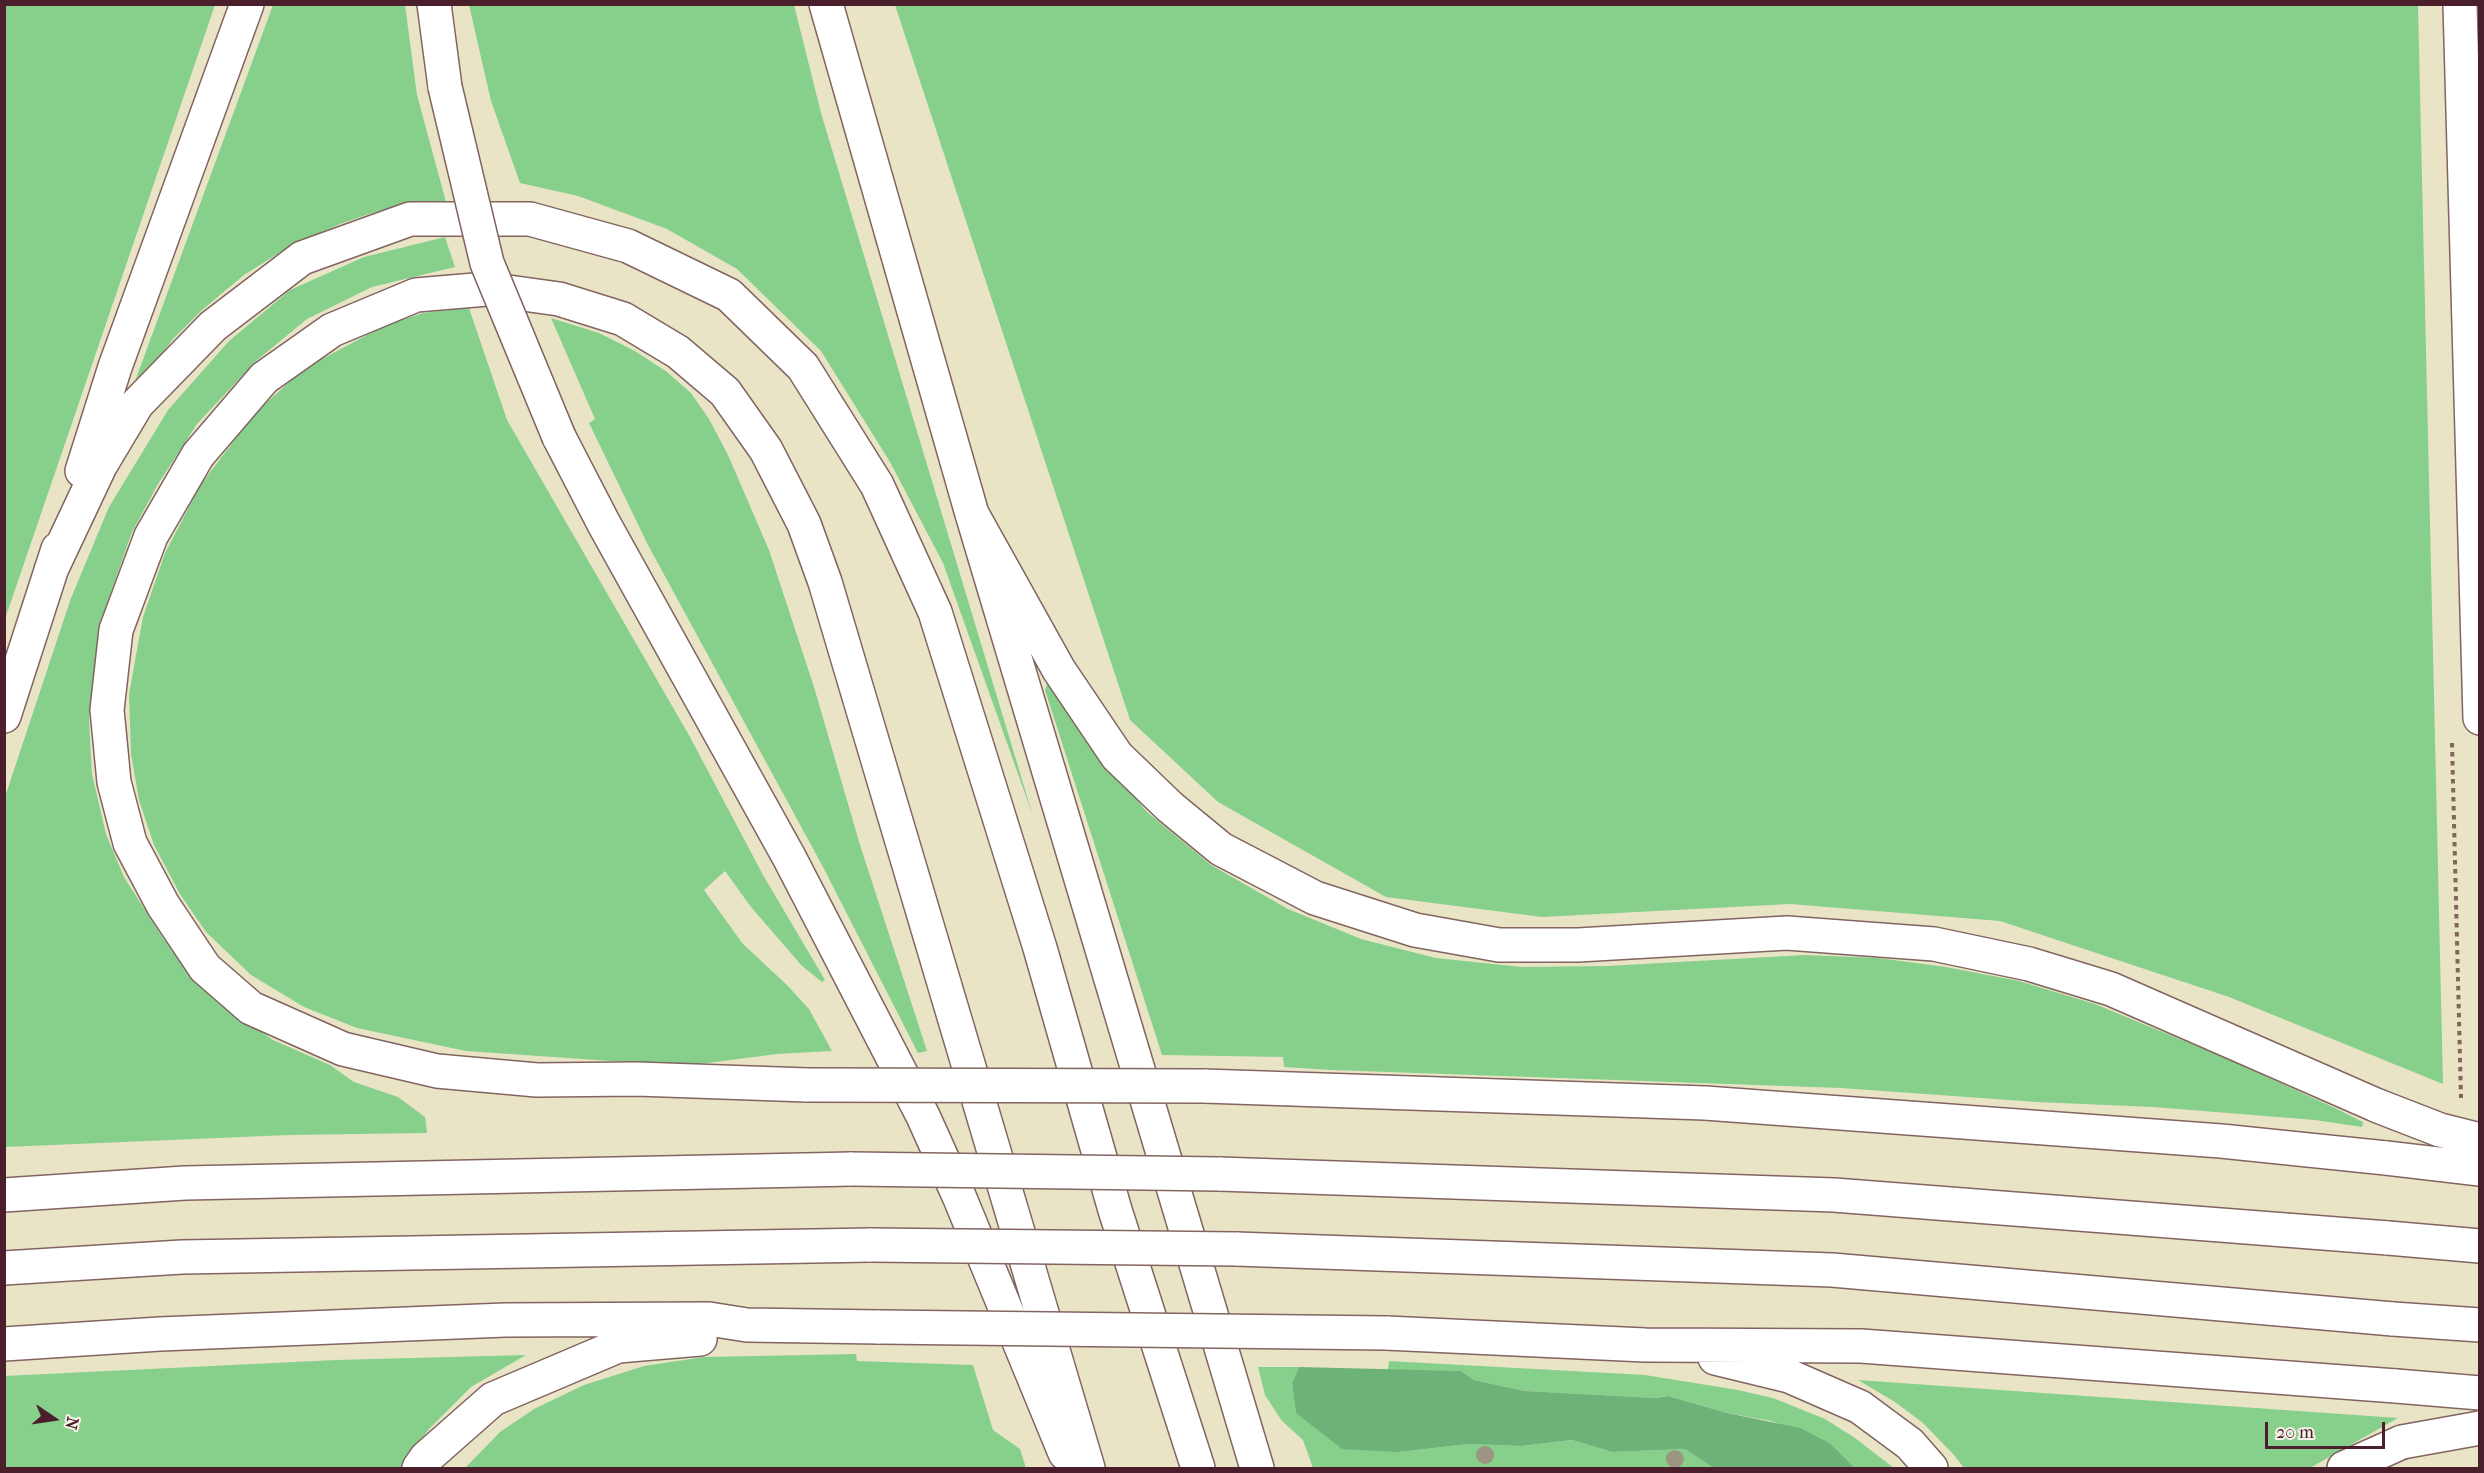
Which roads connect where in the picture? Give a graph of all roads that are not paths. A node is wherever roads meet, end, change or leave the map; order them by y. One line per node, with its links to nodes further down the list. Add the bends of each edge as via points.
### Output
1 (247, 4): 6 (main road, via 115,367)
2 (434, 4): 18 (main road, bridge, via 445,87 487,263 559,436 789,857 923,1116)
3 (826, 4): 5 (main road)
4 (2460, 4): 8 (main road)
5 (972, 514): 9 (main road, bridge, via 1059,670 1117,756 1221,849 1315,898 1415,930 1499,945 1578,945 1787,933 1934,944 2029,964 2111,989 2378,1106 2440,1130); 26 (main road)
6 (51, 570): 7 (main road); 25 (main road, via 100,466 137,404 213,326 302,258 410,219 530,219 628,246 729,295 803,367 877,485 935,612 1040,948 1115,1210)
7 (4, 716)
8 (2480, 718)
9 (2480, 1140)
10 (2480, 1169): 24 (main road, bridge, via 2221,1140 1705,1103 1204,1086 807,1084 637,1079 537,1080 436,1071 343,1049 251,1008 205,968 163,905 130,843 114,782 107,710 116,630 151,536 198,455 264,378 332,330 416,295 487,289 549,298 623,319 678,352 724,392 766,450 804,524 825,582 873,741)
11 (4, 1195): 12 (main road, bridge, via 185,1183 852,1169 1219,1174 1834,1195)
12 (2480, 1246)
13 (4, 1268): 15 (main road, bridge, via 182,1257 871,1245 1236,1249 1832,1270)
14 (747, 1325): 16 (main road, via 709,1319 505,1320); 17 (main road, bridge, via 1386,1333); 21 (main road, via 708,1338 618,1346 569,1365 493,1399)
15 (2480, 1325)
16 (4, 1344)
17 (1645, 1345): 19 (main road, bridge, via 1861,1346); 27 (main road, via 1799,1380 1860,1407 1910,1444)
18 (1026, 1363): 22 (main road); 23 (main road)
19 (2480, 1393)
20 (2480, 1428): 28 (main road, bridge, via 2402,1442)
21 (419, 1468)
22 (1048, 1468)
23 (1071, 1468)
24 (1088, 1468)
25 (1198, 1468)
26 (1257, 1468)
27 (1931, 1468)
28 (2344, 1468)

